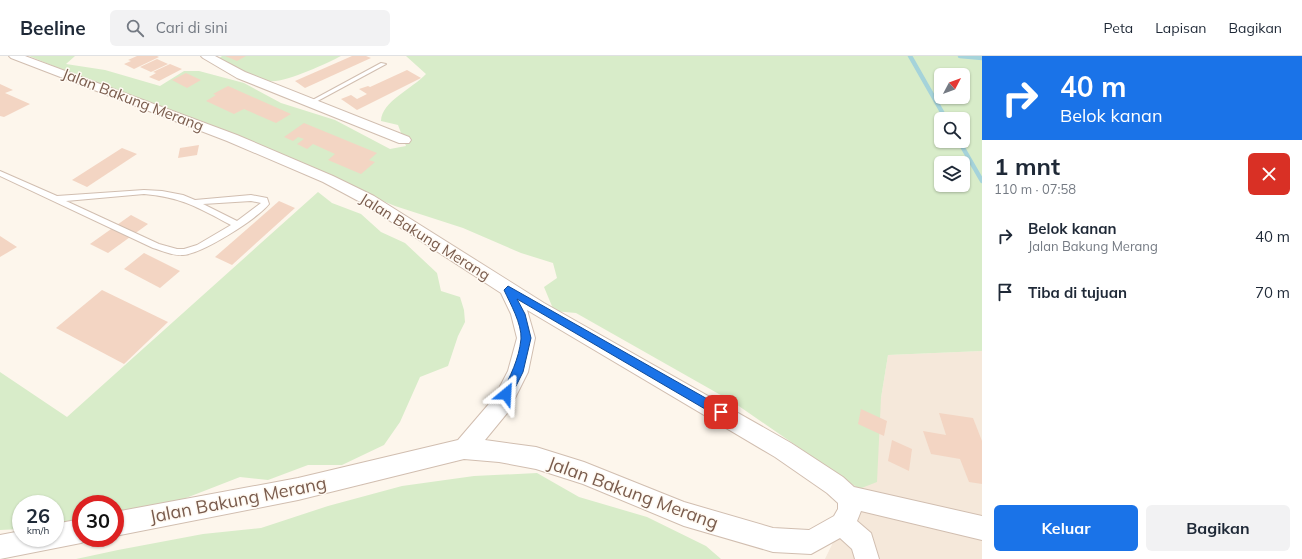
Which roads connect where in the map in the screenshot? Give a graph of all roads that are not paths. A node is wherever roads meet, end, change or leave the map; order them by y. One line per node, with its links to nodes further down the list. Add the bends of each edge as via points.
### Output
1 (15, 56): 10 (street, Jalan Bakung Merang, via 232,138 328,179 369,200)
2 (207, 56): 4 (street, via 241,75)
3 (383, 64): 4 (lane)
4 (310, 103): 5 (street)
5 (404, 140)
6 (0, 173): 7 (lane)
7 (56, 199): 8 (lane, via 144,192 180,196); 9 (lane, via 156,246 178,252 187,252 210,242)
8 (195, 202): 9 (lane); 9 (lane, via 251,198 264,200 265,204)
9 (237, 225)
10 (508, 290): 11 (street, via 520,314 526,338 518,372 501,406); 12 (street, Jalan Bakung Merang, via 783,450 835,484)
11 (464, 449): 13 (street, Jalan Bakung Merang, via 298,489); 14 (street, Jalan Bakung Merang, via 536,458 584,473 684,514 773,540 811,542)
12 (848, 497): 14 (street, via 849,512); 15 (street)
13 (124, 522)
14 (842, 524): 18 (street, via 862,542)
15 (982, 528)
16 (12, 545): 17 (street)
17 (0, 547)
18 (867, 559)

